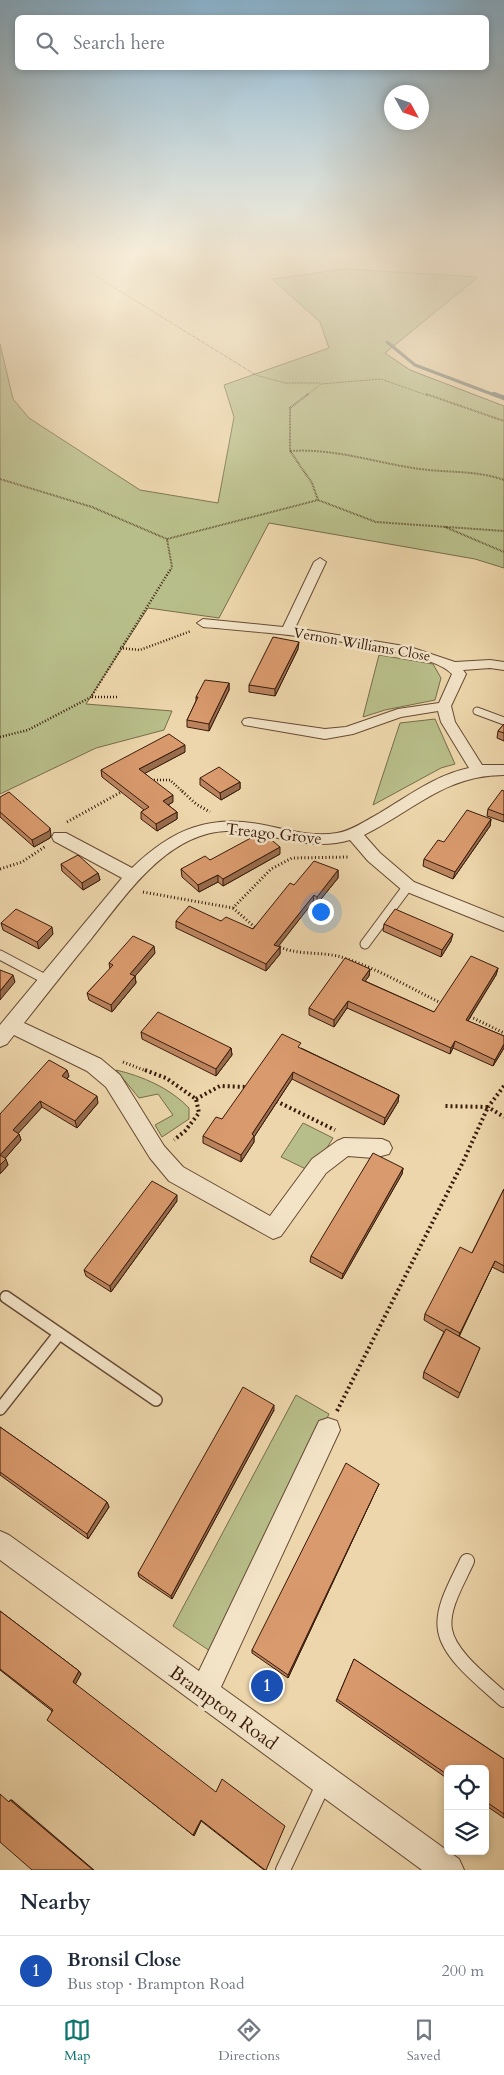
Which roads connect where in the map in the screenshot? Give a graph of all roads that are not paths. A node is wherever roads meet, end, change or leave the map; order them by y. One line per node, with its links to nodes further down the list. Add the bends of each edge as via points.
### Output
1 (320, 562): 3 (street, Vernon Williams Close)
2 (207, 623): 3 (street)
3 (287, 631): 4 (street, Vernon Williams Close, via 381,645 438,658)
4 (455, 666): 5 (street); 6 (street, via 459,674)
5 (504, 666)
6 (444, 706): 9 (street, via 398,713 336,734); 10 (street, via 448,722)
7 (477, 711): 8 (lane)
8 (504, 720)
9 (249, 722)
10 (478, 770): 11 (street, Treago Grove); 12 (street, Treago Grove, via 447,780)
11 (504, 770)
12 (353, 834): 14 (street, Treago Grove, via 321,840 232,826 193,832 164,850); 15 (street)
13 (60, 837): 14 (street)
14 (128, 882): 19 (street, Treago Grove)
15 (408, 886): 16 (street); 17 (lane)
16 (504, 925)
17 (365, 944)
18 (0, 955): 19 (lane)
19 (47, 980): 20 (street, Treago Grove)
20 (6, 1032): 21 (street, via 94,1065 113,1081 157,1152 176,1174 274,1230 320,1166 344,1147)
21 (378, 1149)
22 (6, 1297): 23 (lane)
23 (60, 1334): 24 (lane); 25 (lane)
24 (156, 1400)
25 (0, 1409)
26 (328, 1430): 29 (street)
27 (0, 1544): 29 (street, Brampton Road)
28 (466, 1560): 30 (lane, via 450,1600 445,1631 459,1657)
29 (204, 1691): 31 (street, Brampton Road)
30 (504, 1700)
31 (325, 1781): 32 (lane); 33 (street, Brampton Road)
32 (283, 1870)
33 (448, 1870)

